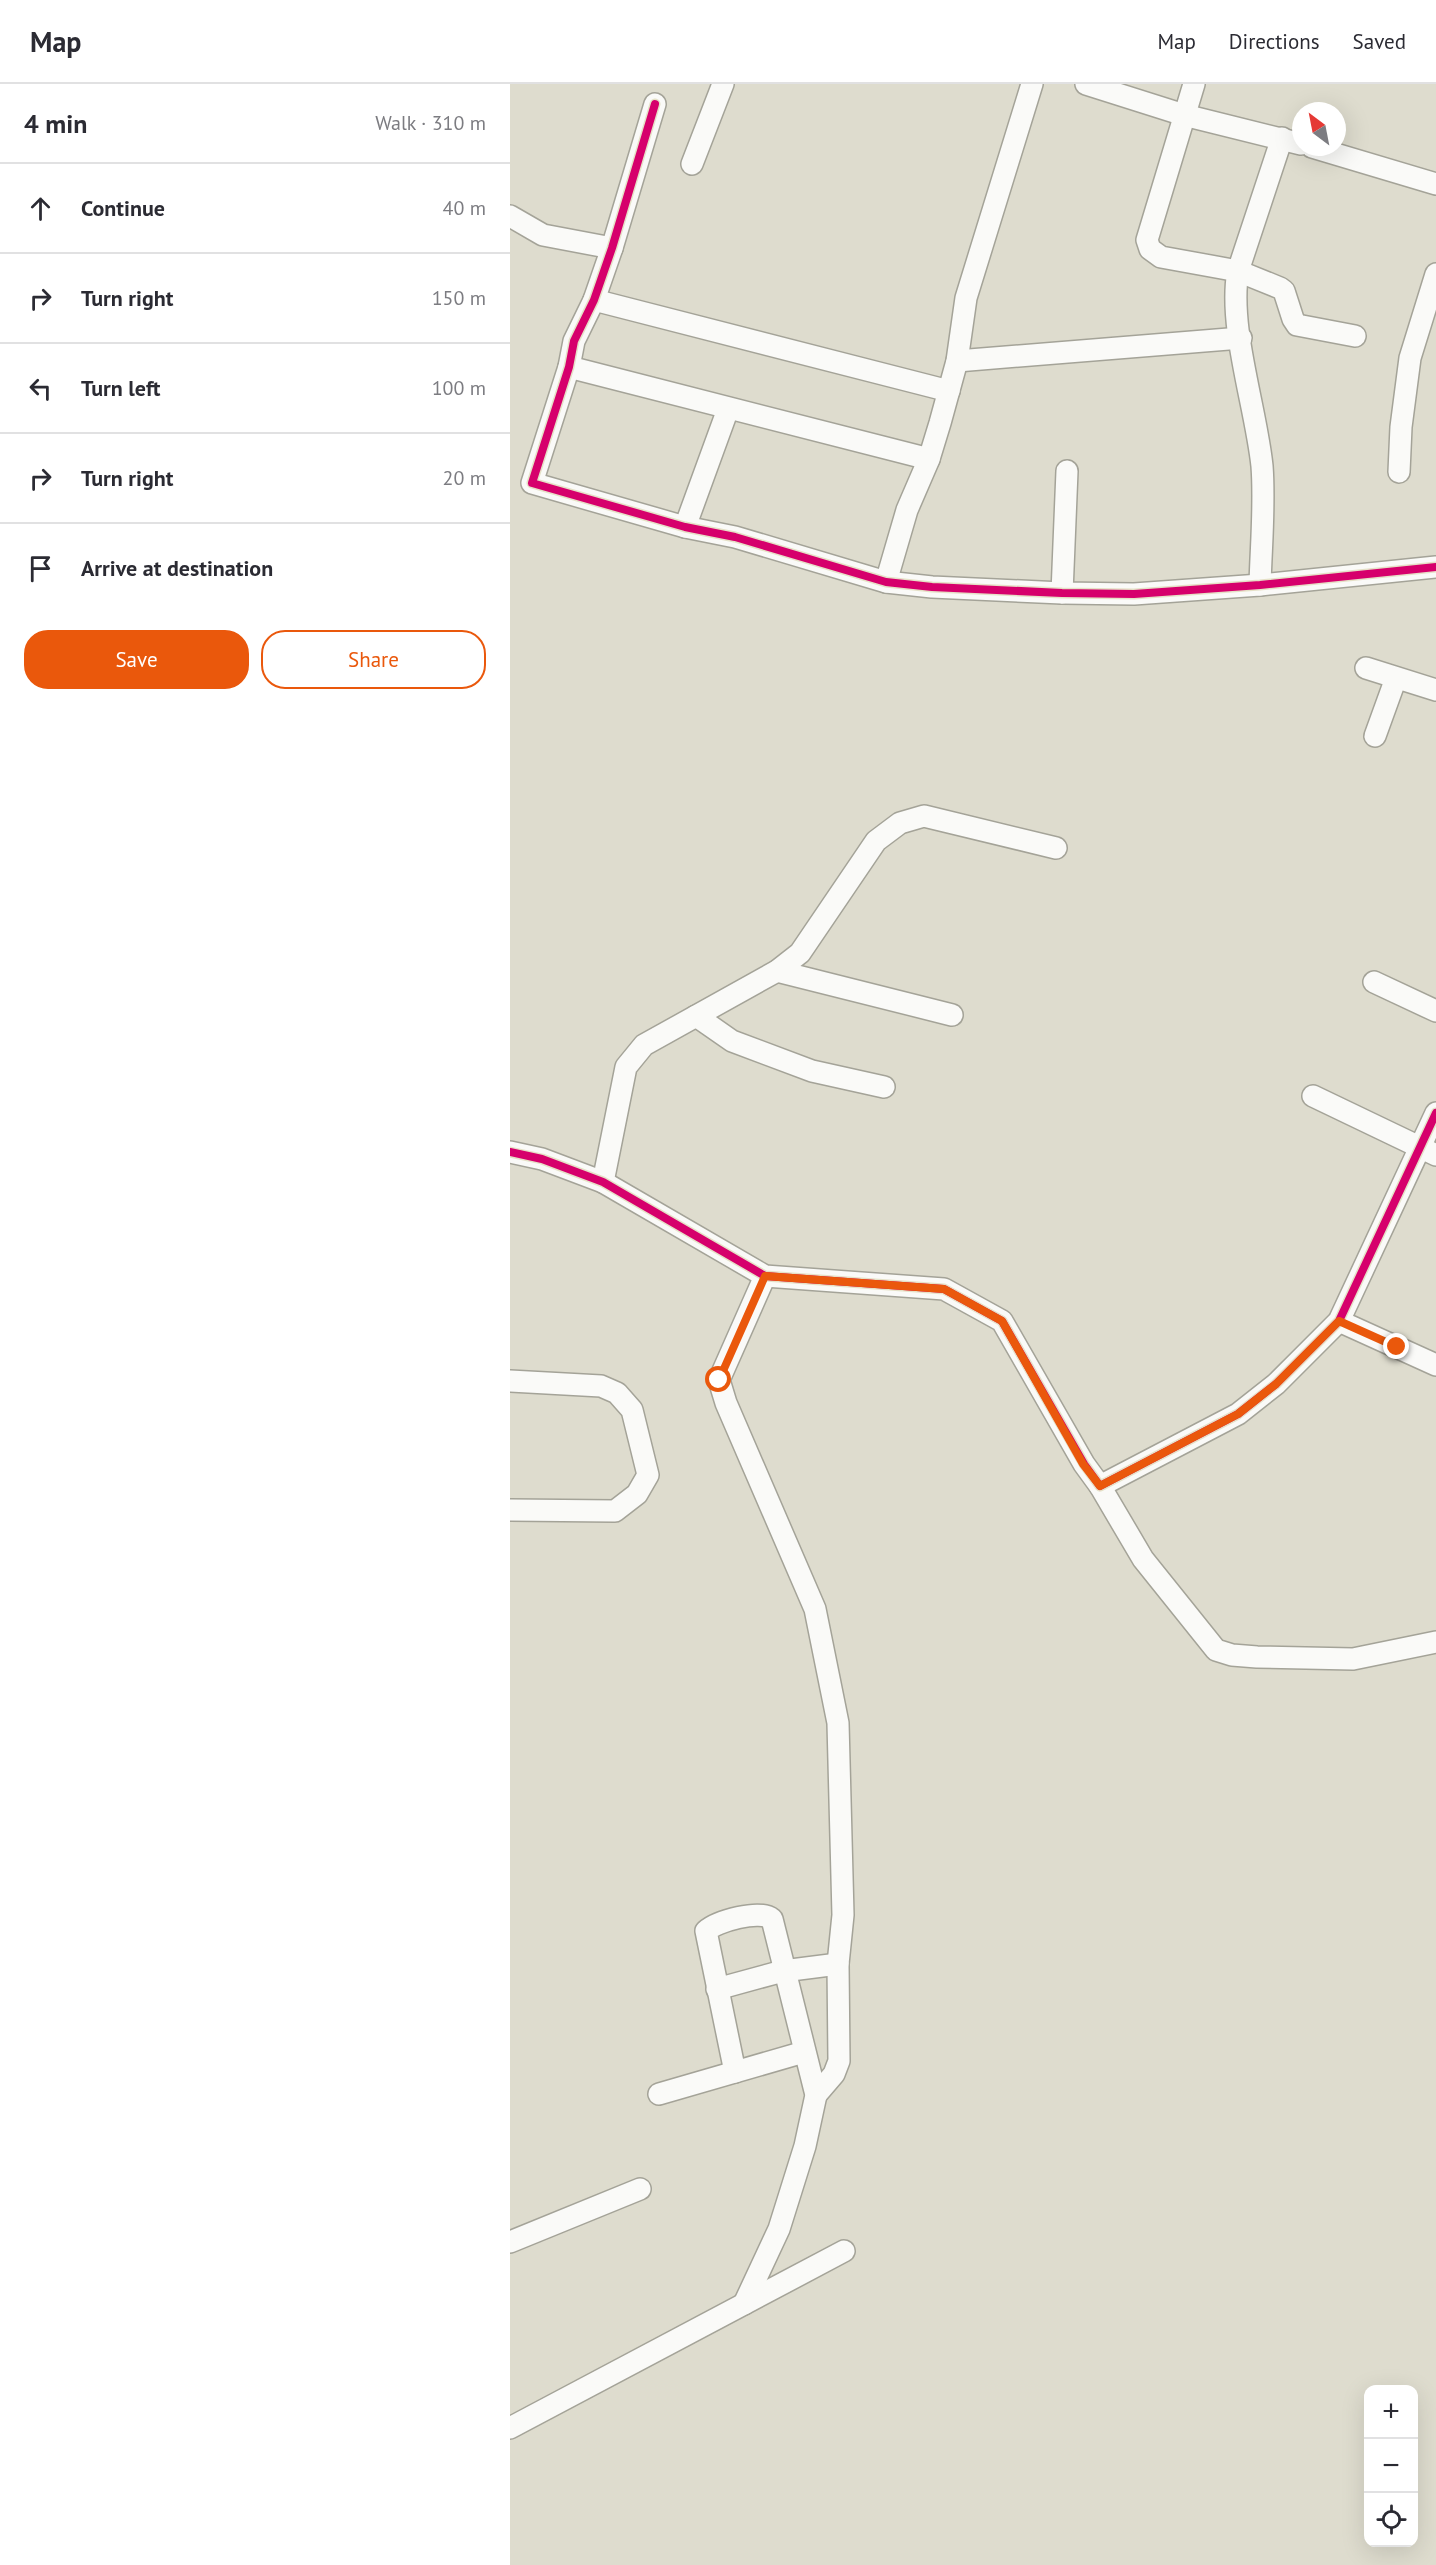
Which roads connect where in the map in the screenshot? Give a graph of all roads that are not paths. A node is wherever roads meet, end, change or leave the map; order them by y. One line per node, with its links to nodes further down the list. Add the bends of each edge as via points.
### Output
1 (723, 84): 9 (street)
2 (1032, 84): 18 (street, via 966,298)
3 (1086, 84): 6 (street)
4 (1194, 84): 6 (street)
5 (656, 104): 12 (street)
6 (1184, 115): 7 (street); 13 (street, via 1148,240 1150,249 1161,257)
7 (1292, 141): 13 (street)
8 (1342, 156): 10 (street)
9 (693, 164)
10 (1436, 184)
11 (510, 216): 12 (street, via 543,235)
12 (612, 248): 15 (street)
13 (1238, 271): 16 (street, via 1284,291 1297,325); 17 (street)
14 (1436, 274): 24 (street, via 1410,358)
15 (594, 300): 19 (street, via 574,341); 20 (street)
16 (1355, 336)
17 (1241, 338): 18 (street); 28 (street, via 1262,467)
18 (957, 361): 20 (street)
19 (569, 368): 21 (street); 25 (street, via 532,483)
20 (949, 391): 22 (street)
21 (728, 409): 22 (street); 25 (street)
22 (928, 459): 27 (street, via 907,510)
23 (1067, 471): 29 (street)
24 (1398, 472)
25 (685, 527): 27 (street, via 735,537)
26 (1436, 567): 28 (street)
27 (886, 582): 29 (street)
28 (1260, 585): 29 (street, via 1134,594)
29 (1062, 593)
30 (1366, 668): 31 (street)
31 (1396, 678): 32 (street); 33 (street)
32 (1436, 690)
33 (1376, 736)
34 (1056, 848): 35 (street, via 924,816 900,823 876,841 800,953)
35 (777, 971): 38 (street); 39 (street)
36 (1374, 982): 37 (street)
37 (1436, 1011)
38 (951, 1015)
39 (696, 1016): 40 (street, via 732,1041 782,1060); 45 (street, via 644,1045 626,1067)
40 (884, 1087)
41 (1312, 1096): 43 (street)
42 (1436, 1113): 43 (street)
43 (1428, 1151): 47 (street)
44 (510, 1152): 45 (street, via 542,1159)
45 (603, 1182): 46 (street)
46 (765, 1276): 50 (street, via 944,1289 1002,1321 1083,1464); 53 (street, via 719,1380 815,1609 838,1723 843,1915)
47 (1339, 1321): 48 (street); 50 (street, via 1276,1384 1238,1414)
48 (1436, 1365)
49 (510, 1381): 51 (street, via 601,1386 617,1393 632,1410 648,1475 637,1494 615,1511)
50 (1100, 1486): 52 (street, via 1143,1559 1216,1650 1257,1657 1353,1659)
51 (510, 1510)
52 (1436, 1642)
53 (838, 1964): 54 (street); 59 (street, via 838,2061 834,2074)
54 (783, 1971): 55 (street); 55 (street, via 772,1919 767,1915 721,1922 706,1931); 56 (street)
55 (717, 1989): 57 (street)
56 (804, 2052): 57 (street); 59 (street)
57 (735, 2072): 58 (street)
58 (659, 2094)
59 (816, 2095): 63 (street, via 779,2229)
60 (640, 2188): 61 (street)
61 (510, 2242)
62 (844, 2251): 63 (street)
63 (744, 2304): 64 (street)
64 (510, 2427)

